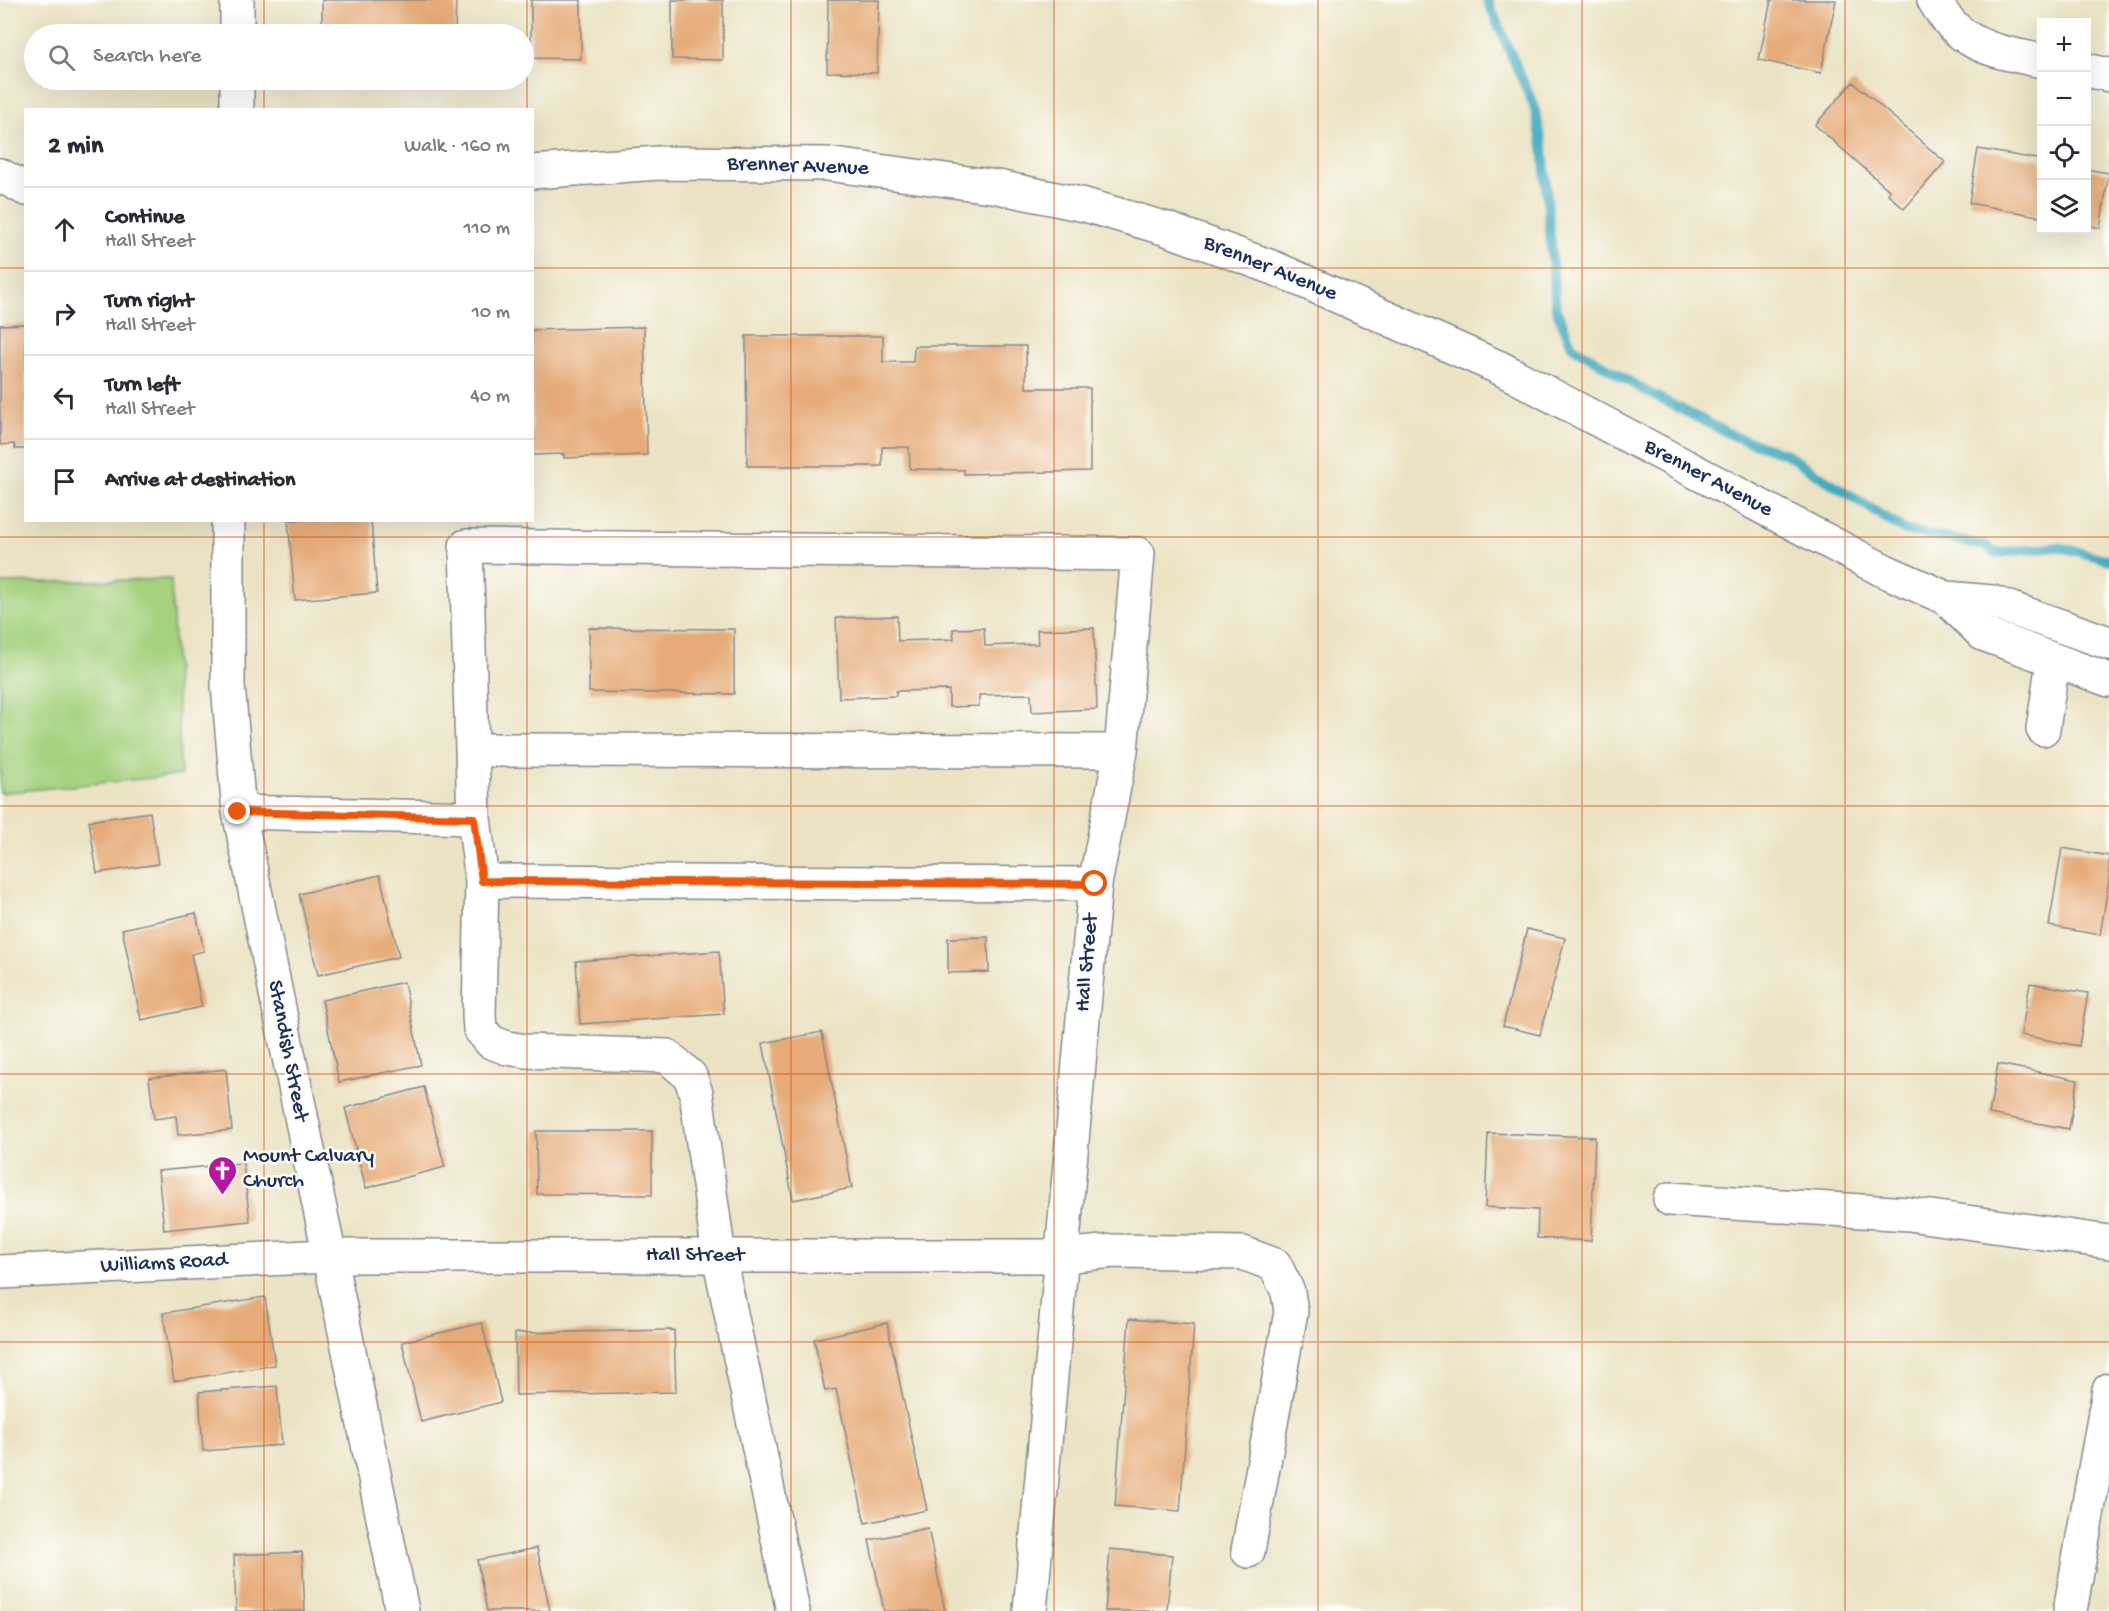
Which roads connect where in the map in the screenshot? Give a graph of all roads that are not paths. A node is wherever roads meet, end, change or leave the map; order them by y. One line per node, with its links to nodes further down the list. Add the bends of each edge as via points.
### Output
1 (237, 0): 3 (street)
2 (1934, 0): 4 (street, via 1946,22 1982,48)
3 (237, 24)
4 (2037, 60)
5 (2091, 71): 6 (street)
6 (2109, 75)
7 (237, 90): 8 (street)
8 (237, 108)
9 (24, 166): 11 (street)
10 (534, 172): 14 (street, Brenner Avenue, via 659,163 827,164 998,187 1085,205 1167,229 1274,268 1500,368 1883,570)
11 (0, 174): 12 (street)
12 (24, 188)
13 (228, 522): 21 (street, Standish Street, via 228,685)
14 (1946, 598): 15 (street, Brenner Avenue, via 1992,602); 16 (street, Brenner Avenue, via 1983,634)
15 (2109, 643)
16 (2053, 661): 17 (street, Brenner Avenue); 18 (street)
17 (2109, 680)
18 (2043, 729)
19 (472, 750): 20 (street); 20 (street, Hall Street, via 466,546 1138,554); 22 (street)
20 (1121, 751): 24 (street, Hall Street)
21 (238, 812): 22 (street); 27 (street, Standish Street)
22 (474, 818): 23 (street)
23 (482, 881): 24 (street, Hall Street); 28 (street, via 480,1029 491,1042 507,1048 667,1056 679,1064 690,1076 696,1093)
24 (1095, 884): 29 (street, Hall Street)
25 (1670, 1199): 26 (street, via 1909,1214)
26 (2109, 1242)
27 (328, 1256): 28 (street, Hall Street); 30 (street, Williams Road); 33 (street, Standish Street)
28 (719, 1256): 29 (street, Hall Street); 34 (street)
29 (1061, 1256): 32 (street, via 1114,1251 1243,1253 1275,1265 1291,1312); 35 (street, Hall Street)
30 (0, 1272)
31 (2109, 1390): 36 (street)
32 (1248, 1551)
33 (402, 1611)
34 (793, 1611)
35 (1030, 1611)
36 (2070, 1611)

